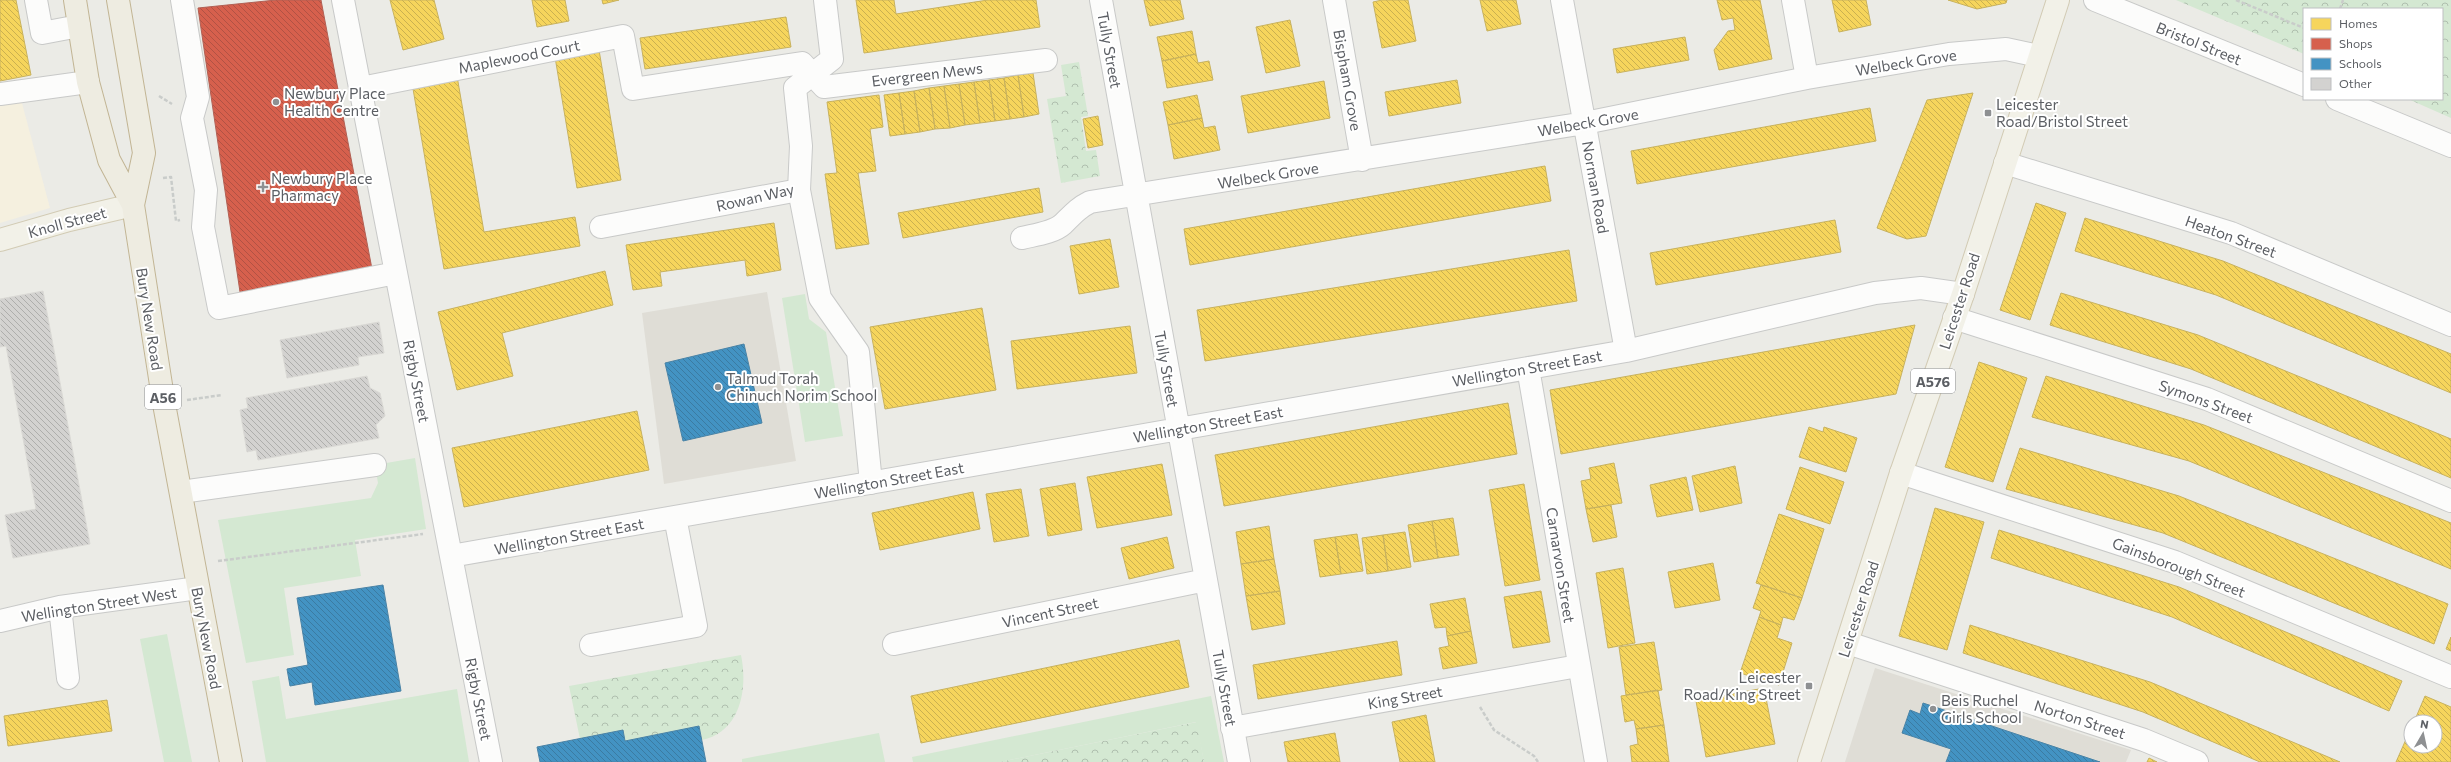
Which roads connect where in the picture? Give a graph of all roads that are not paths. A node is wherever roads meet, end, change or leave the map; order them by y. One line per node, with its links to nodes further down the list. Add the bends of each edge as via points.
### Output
1 (36, 0): 13 (street, via 42,33)
2 (75, 0): 13 (highway, Bury New Road / A56)
3 (118, 0): 29 (highway, A56, via 144,153)
4 (182, 0): 33 (street, via 198,97 192,118 206,190 203,228 219,308)
5 (344, 0): 20 (street, Rigby Street)
6 (825, 0): 16 (street, Rowan Way, via 832,60)
7 (1101, 0): 28 (street, Tully Street)
8 (1334, 0): 25 (street, Bispham Grove)
9 (1562, 0): 23 (street, Norman Road)
10 (1793, 0): 17 (street)
11 (2058, 0): 14 (main road, Leicester Road / A576)
12 (2095, 0): 19 (street, Bristol Street)
13 (79, 26): 18 (highway, Bury New Road / A56)
14 (2038, 56): 17 (street, Welbeck Grove, via 2006,49 1956,53); 26 (main road, Leicester Road / A576)
15 (1046, 60): 16 (street, Evergreen Mews, via 824,87)
16 (812, 75): 20 (street, Maplewood Court, via 802,64 633,89 623,36); 27 (street, Rowan Way, via 795,88 801,146)
17 (1807, 78): 23 (street, Welbeck Grove)
18 (88, 82): 21 (street); 29 (highway, Bury New Road / A56, via 109,160)
19 (2303, 85)
20 (361, 88): 33 (street, Rigby Street)
21 (0, 94)
22 (2339, 100): 24 (street)
23 (1585, 123): 25 (street, Welbeck Grove); 37 (street, Norman Road)
24 (2451, 146)
25 (1362, 160): 28 (street, Welbeck Grove)
26 (2005, 163): 34 (main road, Leicester Road / A576); 36 (street, Heaton Street, via 2231,233)
27 (799, 190): 30 (street, Rowan Way); 42 (street, via 820,298 858,352)
28 (1136, 196): 31 (street, Welbeck Grove, via 1090,202 1078,208 1054,230); 39 (street, Tully Street)
29 (134, 205): 32 (main road, Knoll Street); 43 (highway, Bury New Road / A56, via 164,404)
30 (601, 227)
31 (1022, 238)
32 (0, 240)
33 (396, 273): 46 (street, Rigby Street)
34 (1963, 294): 35 (main road, Leicester Road / A576); 37 (street, Wellington Street East, via 1921,288 1875,293)
35 (1954, 318): 41 (main road, Leicester Road / A576); 44 (street, Symons Street, via 2207,399)
36 (2451, 325)
37 (1626, 351): 38 (street, Wellington Street East)
38 (1528, 368): 39 (street, Wellington Street East); 54 (street, Carnarvon Street)
39 (1178, 429): 42 (street, Wellington Street East); 47 (street, Tully Street)
40 (375, 465): 43 (street)
41 (1902, 473): 51 (main road, Leicester Road / A576); 56 (street, Gainsborough Street, via 2175,562)
42 (871, 483): 45 (street, Wellington Street East)
43 (181, 492): 48 (highway, Bury New Road / A56)
44 (2451, 501)
45 (675, 517): 46 (street, Wellington Street East); 53 (street, via 696,626)
46 (451, 556): 59 (street, Rigby Street)
47 (1206, 580): 52 (street, Vincent Street); 57 (street, Tully Street)
48 (198, 588): 49 (street, Wellington Street West); 58 (highway, Bury New Road / A56)
49 (60, 607): 50 (street, Wellington Street West); 55 (street)
50 (0, 621)
51 (1848, 643): 62 (main road, Leicester Road / A576); 63 (street, Norton Street, via 2144,740)
52 (894, 644)
53 (591, 645)
54 (1578, 666): 57 (street, King Street); 61 (street, Carnarvon Street)
55 (68, 678)
56 (2451, 678)
57 (1232, 728): 60 (street, Tully Street)
58 (231, 762)
59 (491, 762)
60 (1239, 762)
61 (1596, 762)
62 (1809, 762)
63 (2197, 762)

